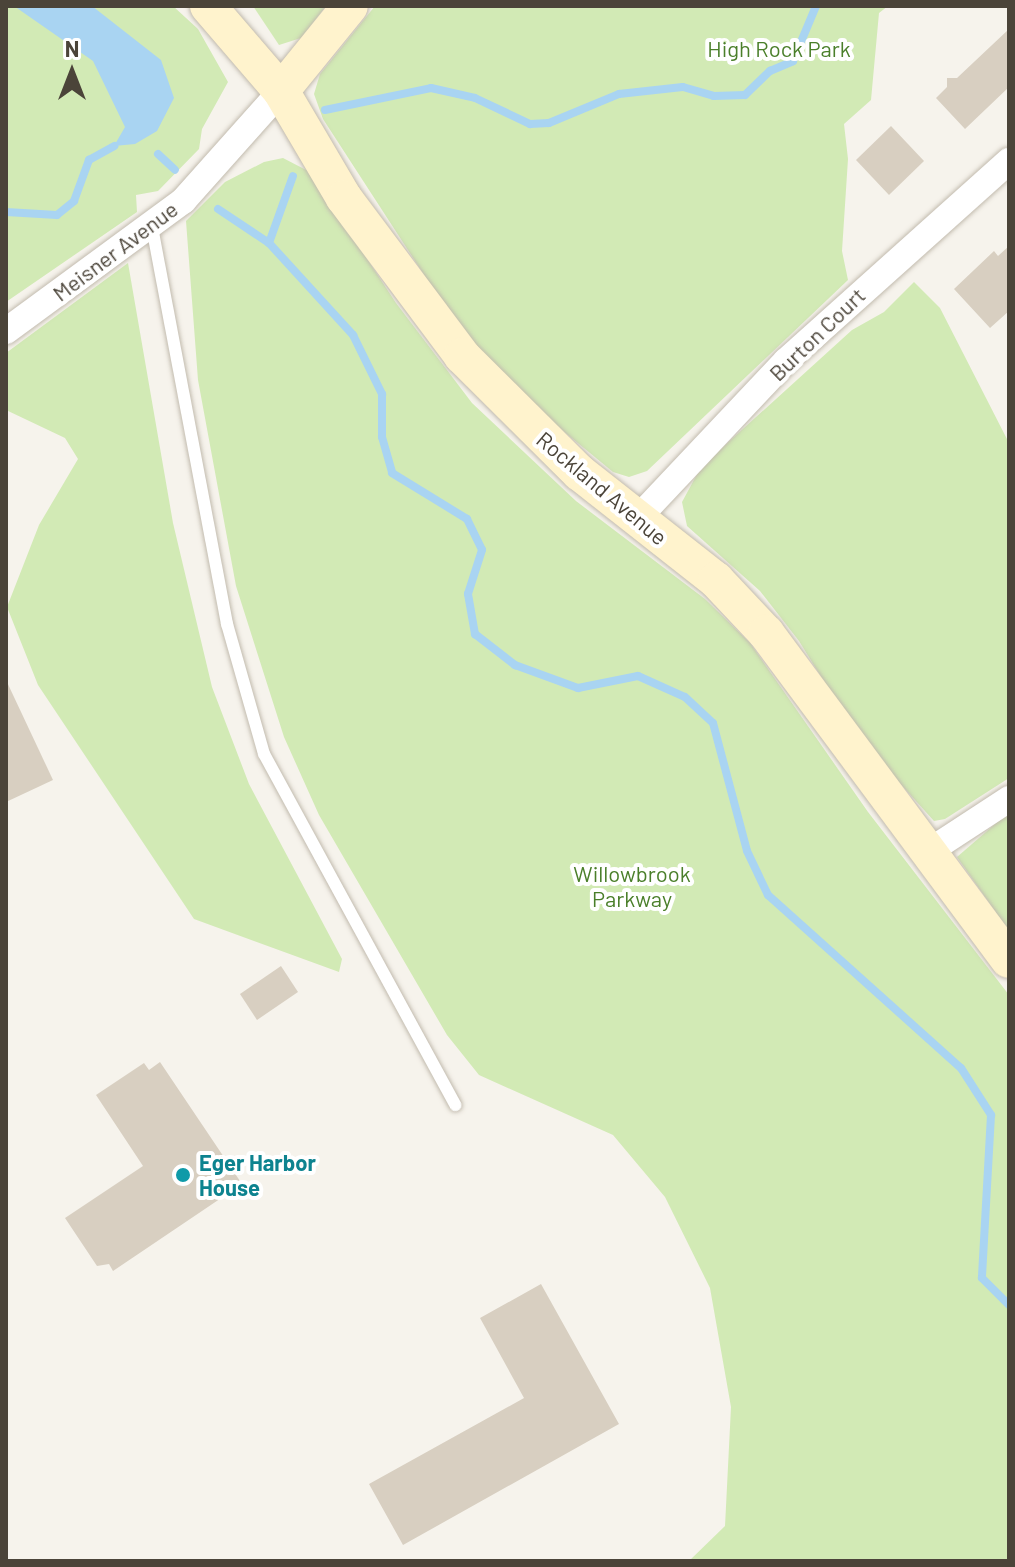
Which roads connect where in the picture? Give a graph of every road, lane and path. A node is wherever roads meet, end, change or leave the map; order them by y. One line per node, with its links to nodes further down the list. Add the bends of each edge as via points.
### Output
1 (208, 6): 3 (street, Rockland Avenue)
2 (350, 6): 3 (street)
3 (281, 91): 5 (street, Meisner Avenue, via 183,201); 7 (street, Rockland Avenue, via 344,198 462,356 530,428)
4 (1009, 161): 7 (street, Burton Court, via 786,361)
5 (152, 227): 6 (street, Meisner Avenue); 11 (lane, via 227,624 264,754)
6 (6, 331)
7 (637, 519): 9 (street, Rockland Avenue, via 716,580 766,633)
8 (1009, 799): 9 (street)
9 (928, 852): 10 (street, Rockland Avenue)
10 (1009, 960)
11 (455, 1105)

